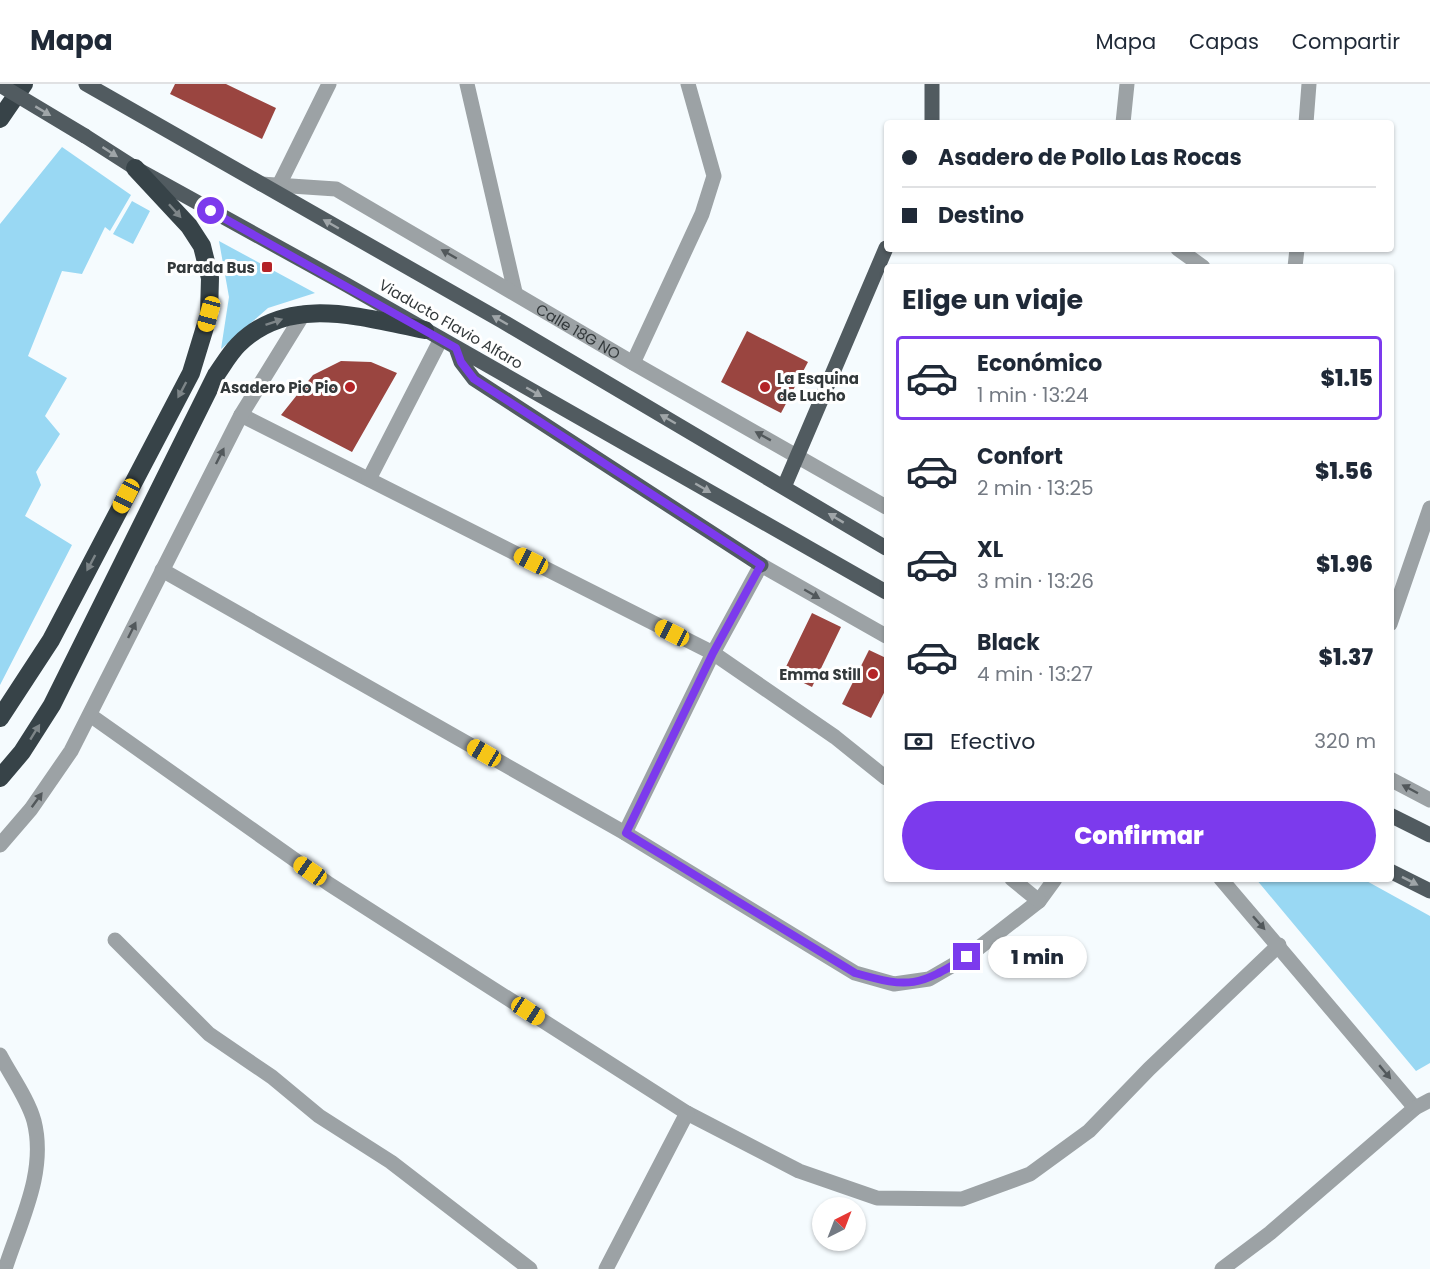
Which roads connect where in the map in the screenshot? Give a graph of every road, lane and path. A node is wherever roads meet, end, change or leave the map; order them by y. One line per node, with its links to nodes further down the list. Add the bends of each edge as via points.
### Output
1 (24, 84): 10 (highway)
2 (86, 84): 15 (main road, Viaducto Flavio Alfaro)
3 (329, 84): 16 (street)
4 (467, 84): 20 (street)
5 (688, 84): 25 (street, via 714,176 702,214)
6 (932, 84): 11 (main road)
7 (1127, 84): 12 (street)
8 (1309, 84): 13 (street)
9 (0, 85): 14 (main road, Viaducto Flavio Alfaro, one-way to 14, bridge)
10 (0, 119)
11 (932, 120)
12 (1123, 120)
13 (1306, 120)
14 (135, 168): 22 (main road, Viaducto Flavio Alfaro); 40 (highway, one-way to 40, via 189,226 202,246 210,278 209,314 191,373 51,640)
15 (261, 184): 16 (street, Calle 18G NO); 29 (main road, Viaducto Flavio Alfaro, one-way to 15)
16 (279, 185): 20 (street, Calle 18G NO, one-way to 16, via 336,189)
17 (884, 252): 27 (main road)
18 (1183, 252): 19 (street)
19 (1199, 264)
20 (515, 292): 25 (street, Calle 18G NO)
21 (304, 313): 22 (highway, via 330,312); 26 (street); 42 (highway, one-way to 21, via 52,705 216,375 237,346 260,327)
22 (425, 330): 23 (main road, Viaducto Flavio Alfaro)
23 (441, 339): 24 (main road, Viaducto Flavio Alfaro); 28 (street)
24 (456, 348): 33 (main road, via 474,379); 35 (main road, Viaducto Flavio Alfaro, one-way to 35)
25 (633, 363): 27 (street, Calle 18G NO, one-way to 25)
26 (241, 415): 28 (street); 34 (street, one-way to 26)
27 (798, 456): 29 (main road); 30 (street, Calle 18G NO)
28 (369, 479): 38 (street)
29 (783, 487): 32 (main road, Viaducto Flavio Alfaro, one-way to 29)
30 (884, 506)
31 (1430, 508): 36 (street)
32 (884, 547)
33 (761, 565): 37 (street, one-way to 37); 38 (street)
34 (162, 570): 39 (street, one-way to 34); 46 (street)
35 (884, 591)
36 (1394, 612)
37 (884, 635)
38 (713, 653): 41 (street, via 835,737); 46 (street)
39 (90, 715): 48 (street, one-way to 39, via 53,779); 60 (street, via 329,884)
40 (0, 718)
41 (884, 776)
42 (0, 778)
43 (1394, 781): 44 (street, one-way to 43)
44 (1430, 800)
45 (1394, 817): 47 (main road)
46 (626, 833): 54 (street, via 855,973 894,984 929,979 967,957)
47 (1430, 835)
48 (0, 845)
49 (1394, 873): 53 (main road, one-way to 53)
50 (1016, 882): 54 (street)
51 (1053, 882): 54 (street)
52 (1224, 882): 56 (street, one-way to 56)
53 (1430, 891)
54 (1039, 901)
55 (115, 940): 62 (street, via 209,1034 320,1116 391,1162)
56 (1279, 945): 59 (street, one-way to 59); 60 (street, via 1089,1131 1030,1173 962,1199 877,1198 800,1171)
57 (0, 1055): 61 (street, via 34,1120 39,1151 38,1169)
58 (1430, 1101): 59 (street)
59 (1415, 1108): 64 (street, via 1270,1233)
60 (687, 1113): 63 (street)
61 (4, 1269)
62 (530, 1269)
63 (606, 1269)
64 (1222, 1269)

